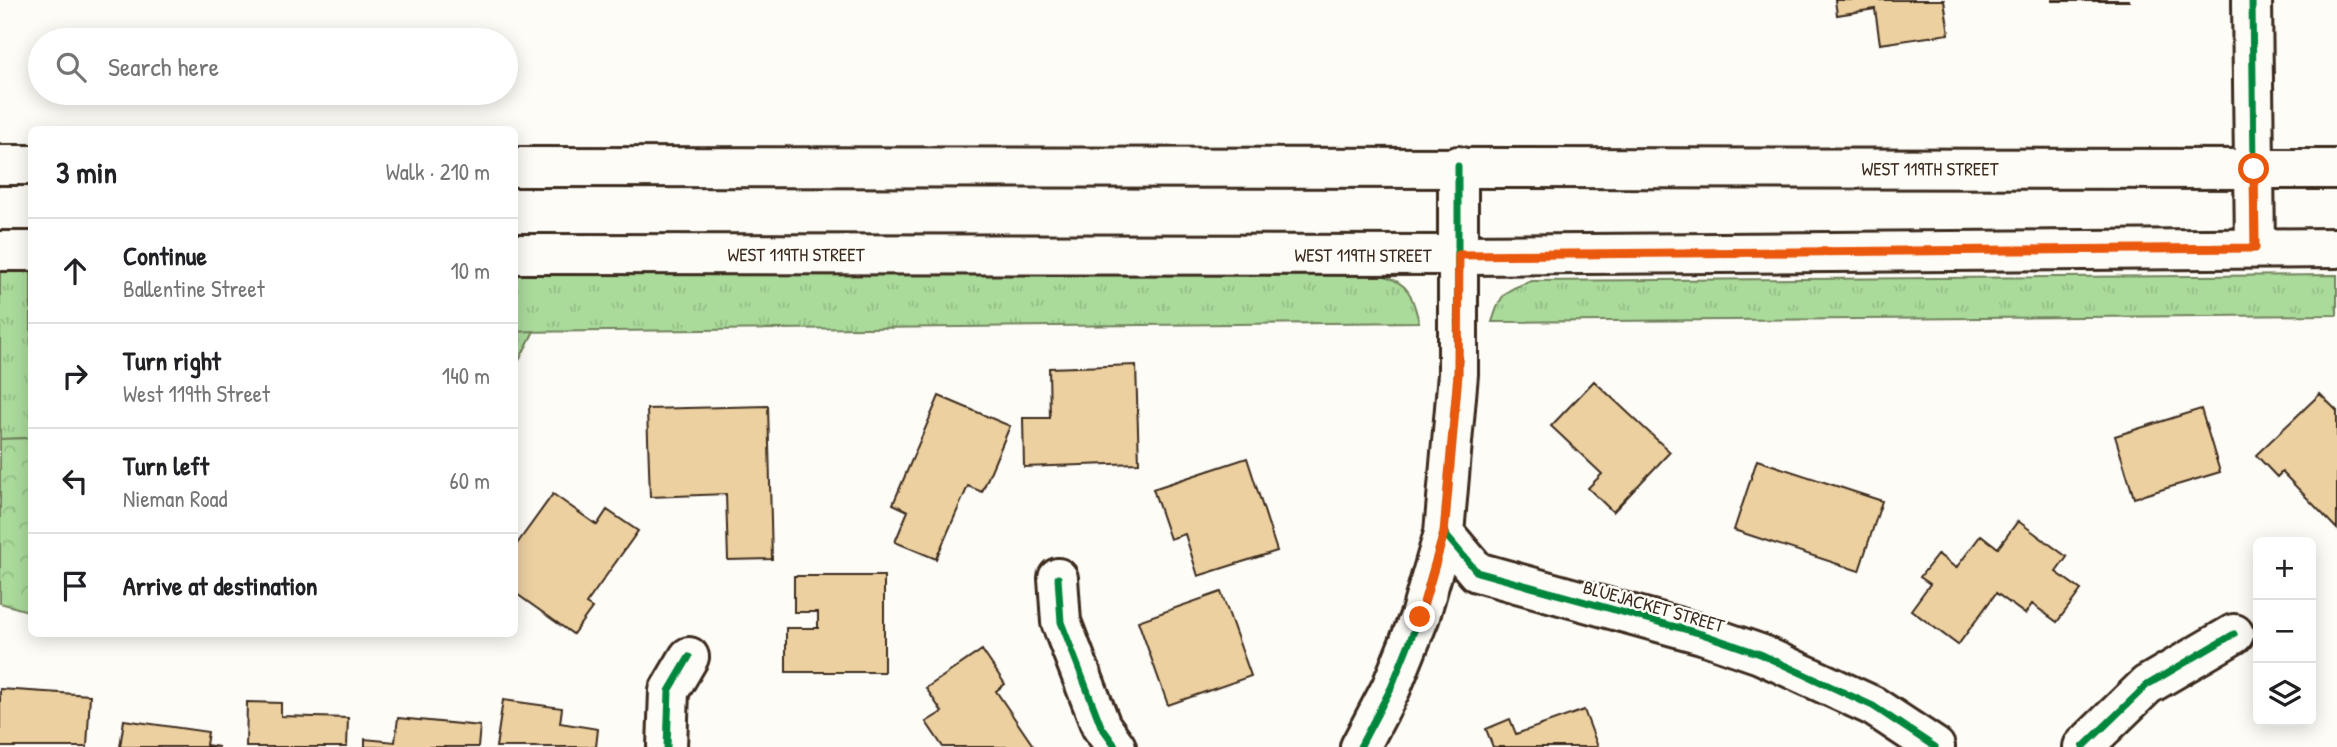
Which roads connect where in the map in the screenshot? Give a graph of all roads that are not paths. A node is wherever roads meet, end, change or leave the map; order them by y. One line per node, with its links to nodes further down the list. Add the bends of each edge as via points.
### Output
1 (2252, 0): 6 (main road)
2 (0, 165): 3 (main road)
3 (28, 165)
4 (1458, 166): 5 (main road, WEST 119TH STREET); 6 (main road, WEST 119TH STREET); 13 (main road)
5 (518, 167)
6 (2254, 169): 7 (main road, WEST 119TH STREET); 8 (main road)
7 (2337, 169)
8 (2255, 248): 9 (main road, WEST 119TH STREET); 13 (main road, WEST 119TH STREET)
9 (2337, 248)
10 (0, 251): 11 (main road)
11 (28, 251)
12 (518, 254): 13 (main road, WEST 119TH STREET)
13 (1459, 255): 14 (main road, via 1458,374)
14 (1444, 533): 20 (main road, via 1420,617); 21 (main road, BLUEJACKET STREET, via 1477,572 1760,654 1873,706)
15 (1058, 578): 19 (main road, via 1061,622 1101,726)
16 (2234, 634): 22 (main road, via 2147,685)
17 (690, 657): 18 (main road, via 669,691)
18 (667, 747)
19 (1116, 747)
20 (1360, 747)
21 (1935, 747)
22 (2083, 747)

